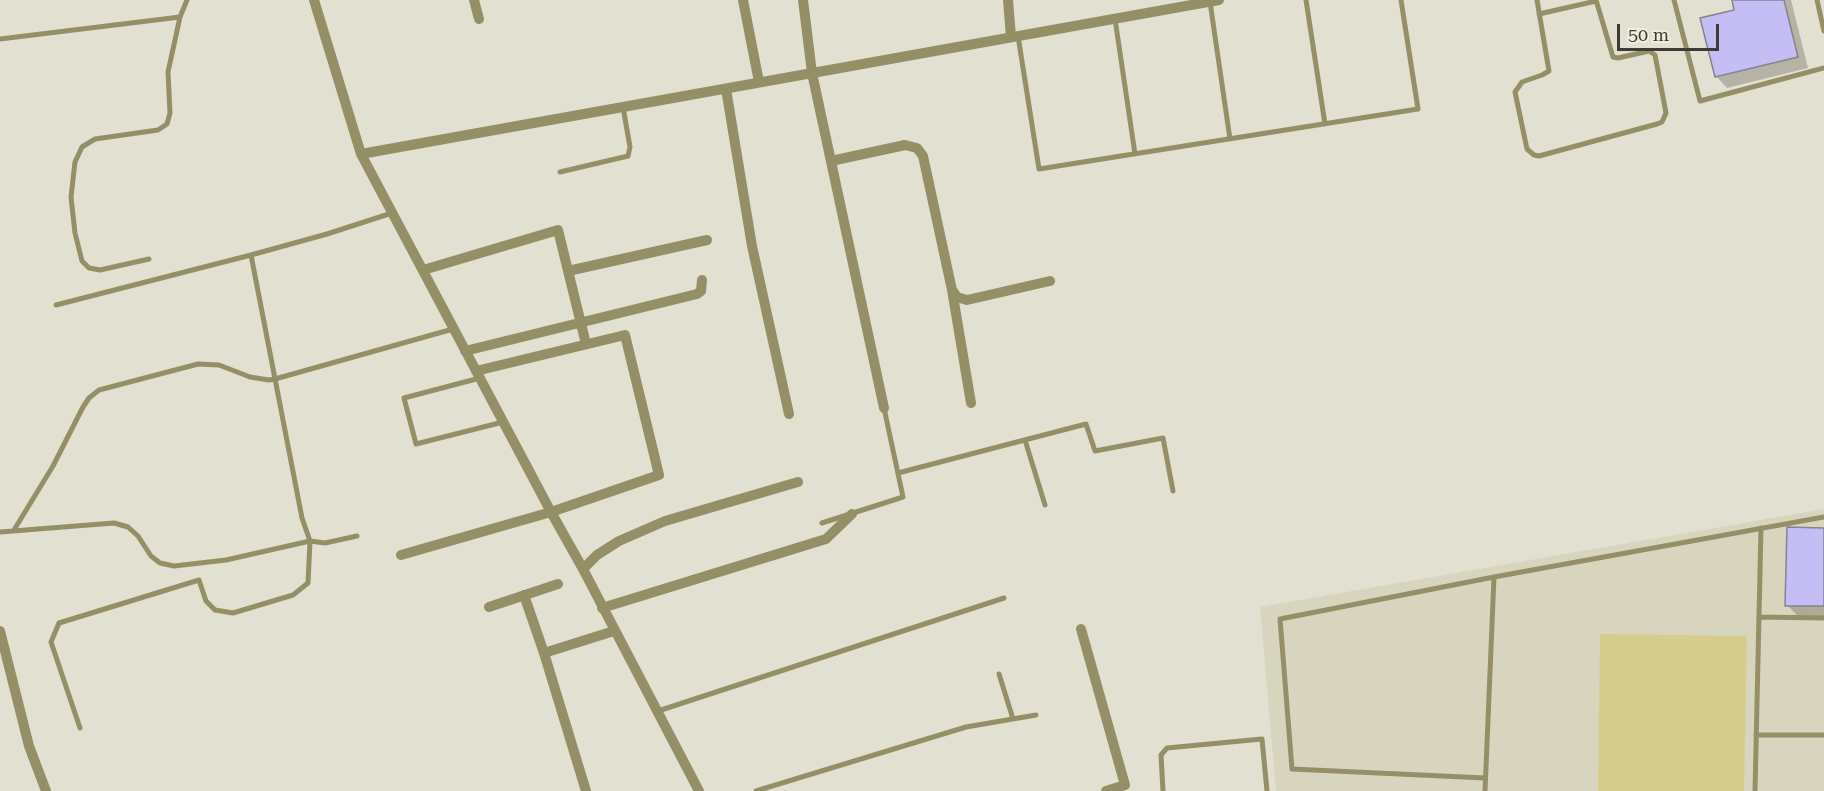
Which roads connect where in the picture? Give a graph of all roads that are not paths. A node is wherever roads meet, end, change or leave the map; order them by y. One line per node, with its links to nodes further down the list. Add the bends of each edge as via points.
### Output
1 (187, 0): 15 (lane)
2 (314, 0): 28 (street)
3 (474, 0): 16 (street)
4 (743, 0): 23 (street)
5 (803, 0): 22 (street)
6 (1008, 0): 19 (street)
7 (1306, 0): 26 (lane)
8 (1401, 0): 26 (lane, via 1418,109)
9 (1537, 0): 14 (lane)
10 (1674, 0): 21 (lane, via 1700,100)
11 (1817, 0): 18 (lane)
12 (1215, 1): 17 (street); 27 (lane)
13 (1596, 1): 14 (lane); 14 (lane, via 1613,57 1649,51 1655,55 1666,113 1657,124 1539,156 1527,149 1515,92 1522,82 1549,71)
14 (1539, 14)
15 (180, 17): 20 (lane); 35 (lane, via 168,72 167,124 158,130 94,139 82,147 75,162 71,197 82,261 89,268 100,270)
16 (479, 19)
17 (1115, 19): 19 (street); 29 (lane)
18 (1824, 31)
19 (1015, 37): 22 (street); 29 (lane, via 1039,169)
20 (0, 39)
21 (1824, 68)
22 (812, 73): 23 (street); 30 (street)
23 (759, 82): 24 (street)
24 (726, 89): 25 (street); 50 (street, via 752,246)
25 (623, 107): 28 (street); 31 (lane, via 628,156)
26 (1325, 124): 27 (lane)
27 (1230, 139): 29 (lane)
28 (361, 154): 32 (street)
29 (1135, 154)
30 (831, 161): 40 (street, via 905,145 916,148 923,156); 49 (street)
31 (560, 172)
32 (392, 213): 34 (lane); 36 (street)
33 (707, 240): 37 (street)
34 (252, 255): 41 (lane); 47 (lane)
35 (149, 259)
36 (423, 270): 37 (street, via 558,230); 43 (street)
37 (568, 271): 42 (street)
38 (702, 280): 42 (street, via 697,294)
39 (1050, 281): 40 (street, via 967,300 957,297)
40 (952, 290): 48 (street)
41 (56, 305)
42 (581, 323): 44 (street); 45 (street)
43 (453, 329): 45 (street); 47 (lane)
44 (586, 344): 46 (street); 57 (street, via 625,335 659,475)
45 (465, 351): 46 (street)
46 (478, 375): 51 (street); 51 (lane, via 404,398 416,444)
47 (276, 379): 62 (lane, via 258,379 219,365 198,364 99,390 83,407); 65 (lane, via 302,518)
48 (971, 403)
49 (884, 408): 53 (lane)
50 (789, 414)
51 (503, 422): 57 (street)
52 (1025, 440): 53 (lane); 55 (lane, via 1086,424 1095,451 1163,438); 56 (lane)
53 (898, 473): 58 (lane, via 903,497)
54 (798, 482): 67 (street, via 665,521 619,542)
55 (1173, 491)
56 (1045, 505)
57 (551, 512): 66 (street); 67 (street)
58 (852, 514): 60 (lane); 73 (street, via 826,539)
59 (1824, 517): 61 (lane)
60 (822, 524)
61 (1761, 528): 68 (lane); 74 (lane)
62 (14, 530): 63 (lane); 65 (lane, via 114,523 128,527 160,563 174,566 226,560)
63 (0, 532)
64 (357, 536): 65 (lane, via 325,543)
65 (310, 541): 84 (lane, via 308,583 293,595 233,613 215,610 206,601 199,580 59,623 51,642)
66 (401, 555)
67 (583, 569): 73 (street)
68 (1494, 577): 87 (lane); 87 (lane, via 1280,619 1292,769)
69 (558, 584): 70 (street)
70 (524, 595): 72 (street); 79 (street)
71 (1004, 598): 81 (lane)
72 (489, 607)
73 (602, 608): 78 (street)
74 (1759, 617): 75 (lane); 85 (lane)
75 (1824, 618)
76 (1081, 629): 92 (street, via 1125,786)
77 (0, 631): 88 (street, via 29,746)
78 (614, 631): 79 (street); 81 (street)
79 (544, 654): 89 (street)
80 (999, 674): 83 (lane)
81 (657, 712): 90 (street)
82 (1036, 716): 83 (lane)
83 (1013, 719): 91 (lane, via 966,727)
84 (80, 728)
85 (1756, 735): 86 (lane); 96 (lane)
86 (1824, 735)
87 (1485, 778): 95 (lane)
88 (46, 791)
89 (586, 791)
90 (699, 791)
91 (756, 791)
92 (1106, 791)
93 (1163, 791): 94 (lane, via 1161,755 1167,748 1262,739)
94 (1267, 791)
95 (1485, 791)
96 (1755, 791)

